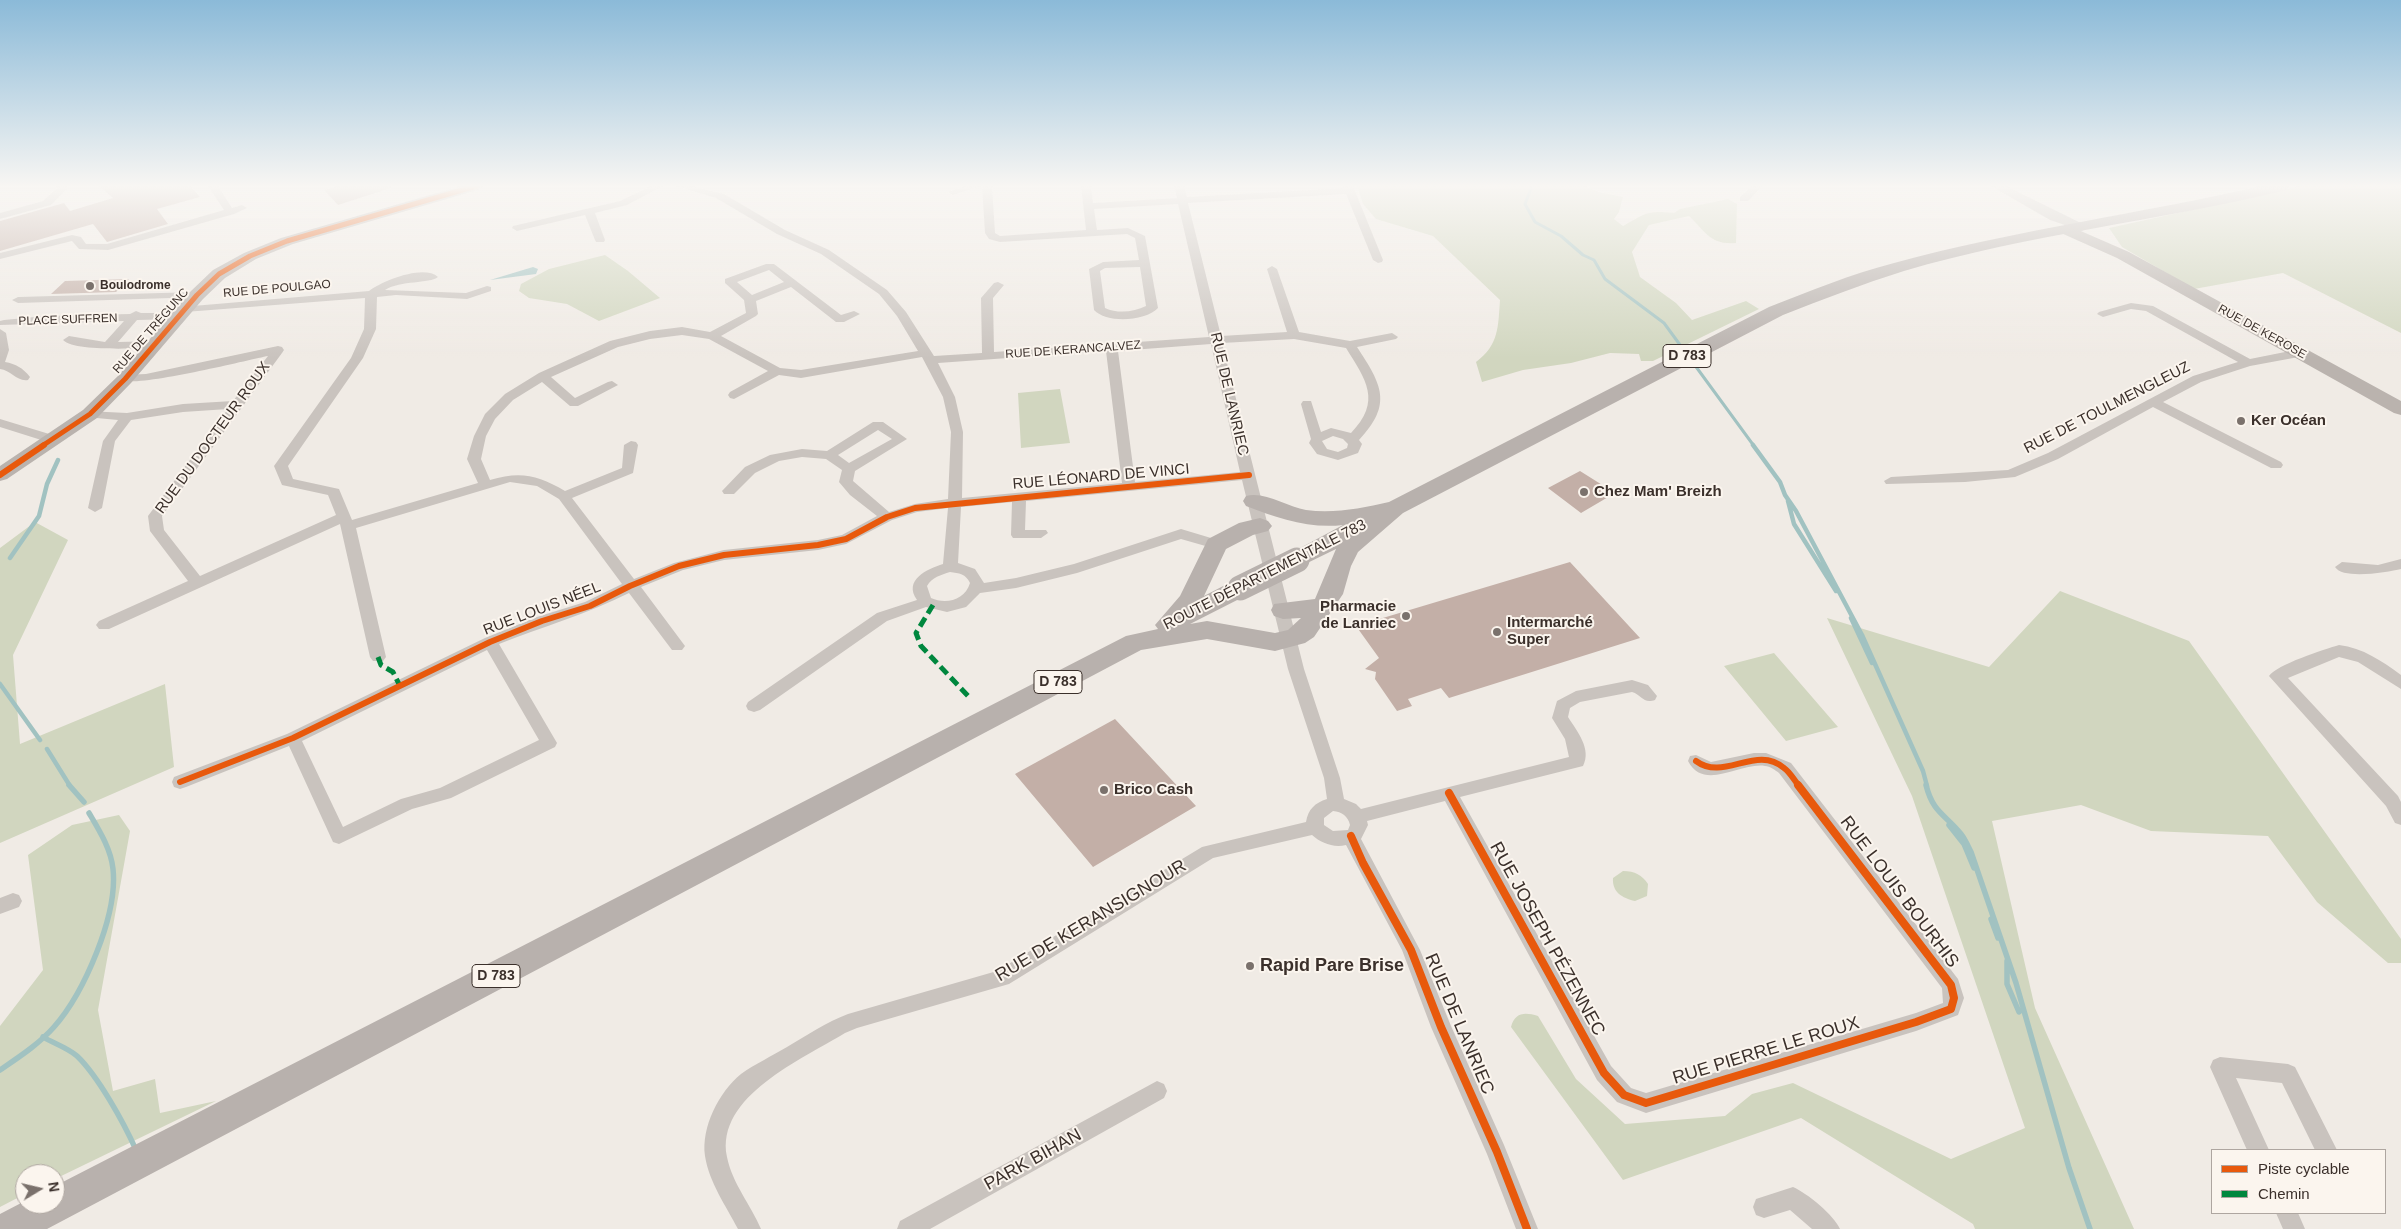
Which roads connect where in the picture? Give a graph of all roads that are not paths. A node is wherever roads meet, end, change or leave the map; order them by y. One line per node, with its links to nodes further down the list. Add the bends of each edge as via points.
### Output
1 (51, 243): 11 (street)
2 (80, 243): 3 (street, via 83,247)
3 (121, 243)
4 (281, 243): 19 (main road, RUE DE TRÉGUNC, via 219,274)
5 (806, 243): 39 (street, via 825,252 883,292 902,314)
6 (1141, 243): 13 (street)
7 (1193, 243): 33 (street, RUE DE LANRIEC)
8 (1371, 243): 12 (street)
9 (1997, 243): 75 (main road, D 783, via 1904,264 1803,299)
10 (2102, 243): 38 (main road, RUE DE KEROSE)
11 (0, 256)
12 (1378, 260)
13 (1144, 263): 13 (street, via 1103,265 1094,269 1100,310 1107,315 1116,315 1144,313 1152,308)
14 (1272, 269): 29 (street)
15 (432, 277): 20 (street, via 401,278 383,284)
16 (792, 283): 22 (street); 22 (street, via 770,266 729,281); 25 (street, via 840,320)
17 (998, 285): 40 (street, via 987,298)
18 (487, 289): 20 (street, RUE DE POULGAO, via 467,296 423,292)
19 (197, 295): 21 (street); 24 (main road, RUE DE TRÉGUNC)
20 (371, 295): 24 (street, RUE DE POULGAO); 77 (street, via 370,330 357,358 281,466 287,482 334,492)
21 (152, 297): 23 (street); 27 (street, PLACE SUFFREN)
22 (750, 299): 30 (street, via 752,314)
23 (22, 300)
24 (181, 313): 27 (street, PLACE SUFFREN); 34 (main road, RUE DE TRÉGUNC)
25 (854, 314)
26 (2103, 314): 42 (street, via 2131,306 2149,308)
27 (132, 318): 28 (street, PLACE SUFFREN, via 45,319); 36 (street, PLACE SUFFREN)
28 (2, 328): 41 (street)
29 (1294, 335): 33 (street, RUE DE KERANCALVEZ); 35 (street, RUE DE KERANCALVEZ)
30 (712, 336): 44 (street); 45 (street, via 682,332 650,335 606,347)
31 (1392, 337): 35 (street)
32 (69, 340): 36 (street, PLACE SUFFREN)
33 (1216, 340): 37 (street, RUE DE KERANCALVEZ); 65 (street, RUE DE LANRIEC)
34 (154, 344): 36 (street, PLACE SUFFREN); 47 (main road, RUE DE TRÉGUNC)
35 (1350, 345): 58 (street, via 1377,393 1368,422)
36 (108, 346)
37 (1111, 346): 40 (street, RUE DE KERANCALVEZ); 68 (street)
38 (2300, 353): 42 (street, RUE DE TOULMENGLEUZ); 53 (main road, RUE DE KEROSE)
39 (928, 356): 40 (street, RUE DE KERANCALVEZ); 44 (street, RUE DE KERANCALVEZ, via 801,374); 73 (street, via 949,397 957,432)
40 (988, 356)
41 (0, 360)
42 (2248, 363): 50 (street, RUE DE TOULMENGLEUZ, via 2197,379)
43 (0, 365): 46 (street, via 12,367)
44 (777, 371): 49 (street)
45 (543, 376): 48 (street, via 574,403); 67 (street, via 509,397 489,417 474,459)
46 (24, 377)
47 (124, 379): 52 (street, RUE DU DOCTEUR ROUX, via 146,378 278,350); 54 (main road, RUE DE TRÉGUNC)
48 (612, 385)
49 (734, 395)
50 (2154, 403): 62 (street); 66 (street, RUE DE TOULMENGLEUZ, via 2053,456 2010,474)
51 (1307, 404): 57 (street)
52 (238, 405): 55 (street, via 183,408); 84 (street, RUE DU DOCTEUR ROUX, via 155,516 157,531)
53 (2401, 409)
54 (90, 414): 55 (street); 59 (main road, RUE DE TRÉGUNC)
55 (127, 417): 74 (street, via 109,441)
56 (0, 423): 59 (street)
57 (1317, 439): 58 (street, via 1331,432); 58 (street, via 1318,449 1336,456 1353,450 1355,444)
58 (1352, 439)
59 (54, 440): 64 (main road, RUE DE TRÉGUNC)
60 (631, 445): 70 (street, via 628,470)
61 (829, 454): 63 (street); 63 (street, via 878,425 902,439); 69 (street, via 802,453 775,458 750,470)
62 (2276, 465)
63 (849, 468): 76 (street, via 846,482)
64 (0, 474)
65 (1249, 475): 68 (street, RUE LÉONARD DE VINCI); 72 (street, RUE DE LANRIEC)
66 (1891, 481)
67 (485, 484): 70 (street, via 510,478 540,482); 77 (street)
68 (1129, 487): 71 (street, RUE LÉONARD DE VINCI)
69 (729, 491)
70 (564, 496): 85 (street)
71 (1019, 496): 73 (street, RUE LÉONARD DE VINCI); 79 (street, via 1018,535)
72 (1254, 501): 75 (main road, via 1297,517 1327,519); 78 (street, RUE DE LANRIEC)
73 (955, 502): 76 (street, RUE LOUIS NÉEL, via 915,508); 82 (street)
74 (95, 508)
75 (1395, 508): 88 (main road, D 783, via 1349,547 1339,566 1331,594); 90 (main road, ROUTE DÉPARTEMENTALE 783 / D 783, bridge)
76 (887, 517): 85 (street, RUE LOUIS NÉEL, via 846,539 724,555 679,566)
77 (346, 521): 84 (street); 96 (street)
78 (1260, 526): 80 (main road, via 1247,528); 89 (street, RUE DE LANRIEC)
79 (1041, 533)
80 (1216, 544): 86 (street, via 1181,534 1077,568); 90 (main road, D 783, via 1189,601)
81 (2401, 564): 83 (street, via 2378,570)
82 (950, 567): 86 (street, via 963,568 971,573 977,583); 87 (street, via 932,571 920,581 919,595)
83 (2342, 567)
84 (196, 582): 91 (street)
85 (630, 586): 93 (street, RUE LOUIS NÉEL, via 590,606); 95 (street)
86 (976, 590): 87 (street, via 967,600 954,606 940,607)
87 (926, 602): 99 (street, via 882,617)
88 (1323, 605): 89 (main road); 92 (main road, D 783, via 1306,631)
89 (1284, 610): 92 (street, RUE DE LANRIEC)
90 (1168, 624): 94 (main road, ROUTE DÉPARTEMENTALE 783 / D 783)
91 (104, 625)
92 (1290, 640): 94 (main road, via 1274,642 1207,630); 104 (street, RUE DE LANRIEC, via 1296,669 1332,778)
93 (490, 642): 100 (street, RUE LOUIS NÉEL); 100 (street, RUE LOUIS NÉEL, via 549,743 339,837)
94 (1135, 642): 116 (main road, D 783)
95 (678, 646)
96 (378, 656)
97 (2401, 683): 106 (street, via 2357,655 2338,651 2277,676 2392,801)
98 (1649, 696): 103 (street, via 1632,686 1576,697 1563,705 1560,718 1576,744 1579,752 1577,761)
99 (754, 706)
100 (293, 738): 102 (street)
101 (1696, 762): 109 (street, RUE LOUIS BOURHIS, via 1710,770 1762,759 1785,768 1951,985 1954,998 1951,1009)
102 (180, 782)
103 (1449, 793): 105 (street); 111 (street, RUE JOSEPH PÉZENNEC, via 1604,1073)
104 (1336, 804): 105 (street, via 1351,809); 107 (street, via 1319,810)
105 (1357, 817): 108 (street, via 1359,825)
106 (2401, 818)
107 (1315, 827): 108 (street, via 1332,840); 117 (street, RUE DE KERANSIGNOUR, via 1208,852 1002,978 855,1020 749,1081 738,1090 720,1122 716,1154 720,1170)
108 (1351, 836): 119 (street, RUE DE LANRIEC, via 1360,860 1390,908 1417,963 1440,1025 1494,1141)
109 (1916, 1022): 111 (street, RUE PIERRE LE ROUX, via 1646,1103)
110 (1157, 1091): 118 (street, PARK BIHAN)
111 (1624, 1095)
112 (2258, 1149): 113 (street, via 2220,1067 2288,1074)
113 (2326, 1149)
114 (1764, 1207): 120 (street, via 1793,1198)
115 (2287, 1214): 121 (street)
116 (9, 1229)
117 (750, 1229)
118 (908, 1229)
119 (1527, 1229)
120 (1828, 1229)
121 (2294, 1229)

